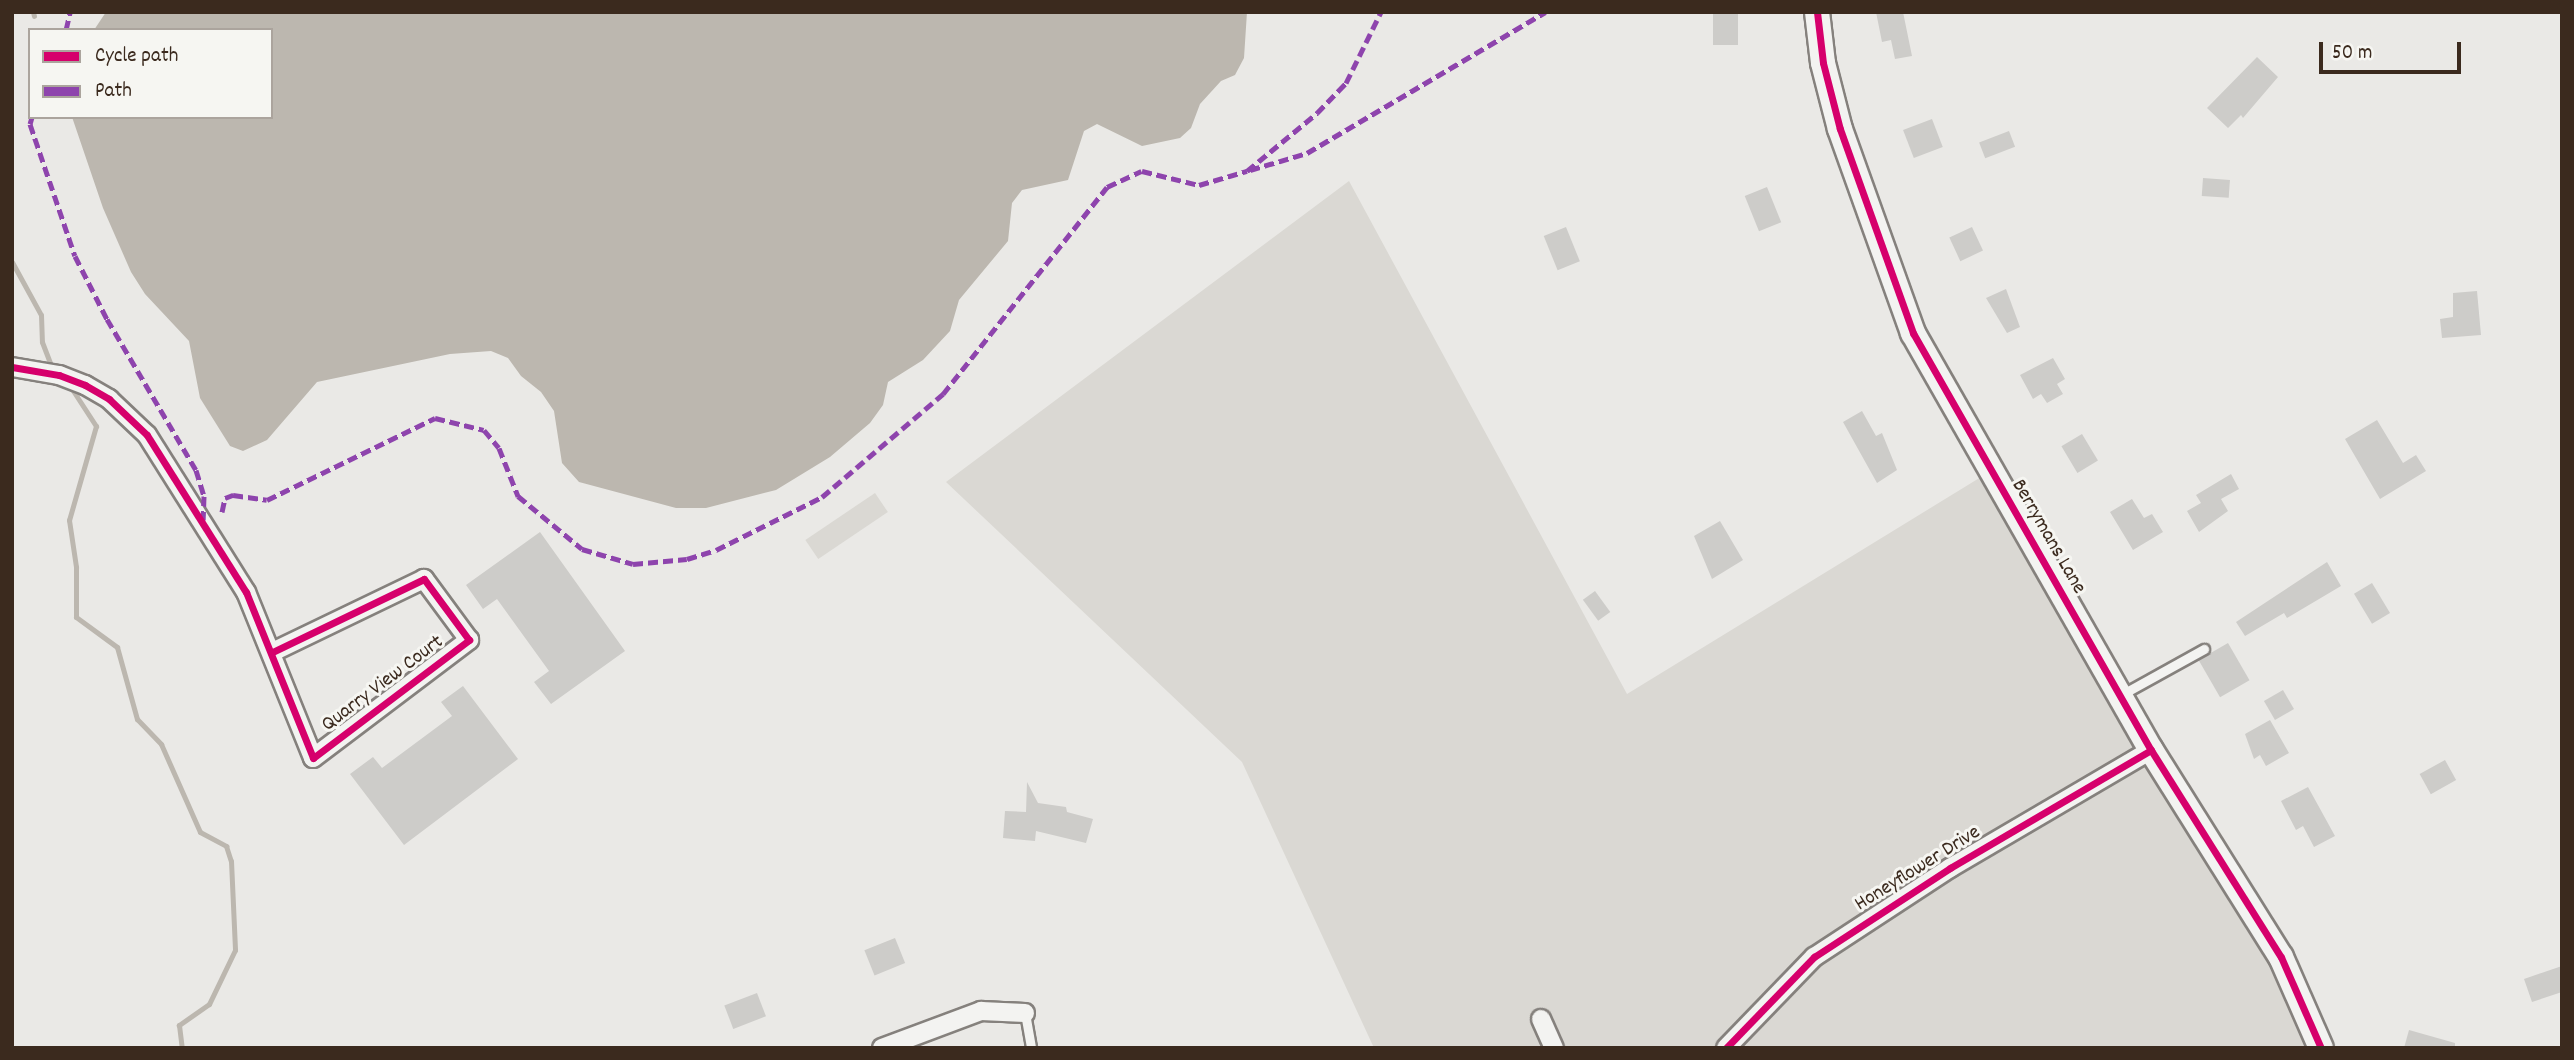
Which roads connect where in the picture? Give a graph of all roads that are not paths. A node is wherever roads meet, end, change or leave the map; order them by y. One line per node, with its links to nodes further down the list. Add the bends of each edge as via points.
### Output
1 (1817, 12): 5 (street, Berrymans Lane, via 1823,63 1839,129 1913,333)
2 (12, 367): 4 (street, Quarry View Court, via 59,375 109,399 147,435 246,592)
3 (2204, 649): 5 (lane)
4 (272, 652): 4 (street, Quarry View Court, via 313,758 469,640 424,579)
5 (2120, 696): 6 (street, Berrymans Lane)
6 (2151, 750): 12 (street, Honeyflower Drive, via 1883,909 1814,957); 13 (street, Berrymans Lane, via 2281,957)
7 (1025, 1013): 9 (street, via 981,1011); 10 (lane)
8 (1541, 1018): 11 (street)
9 (882, 1048)
10 (1031, 1048)
11 (1553, 1048)
12 (1726, 1048)
13 (2322, 1048)

